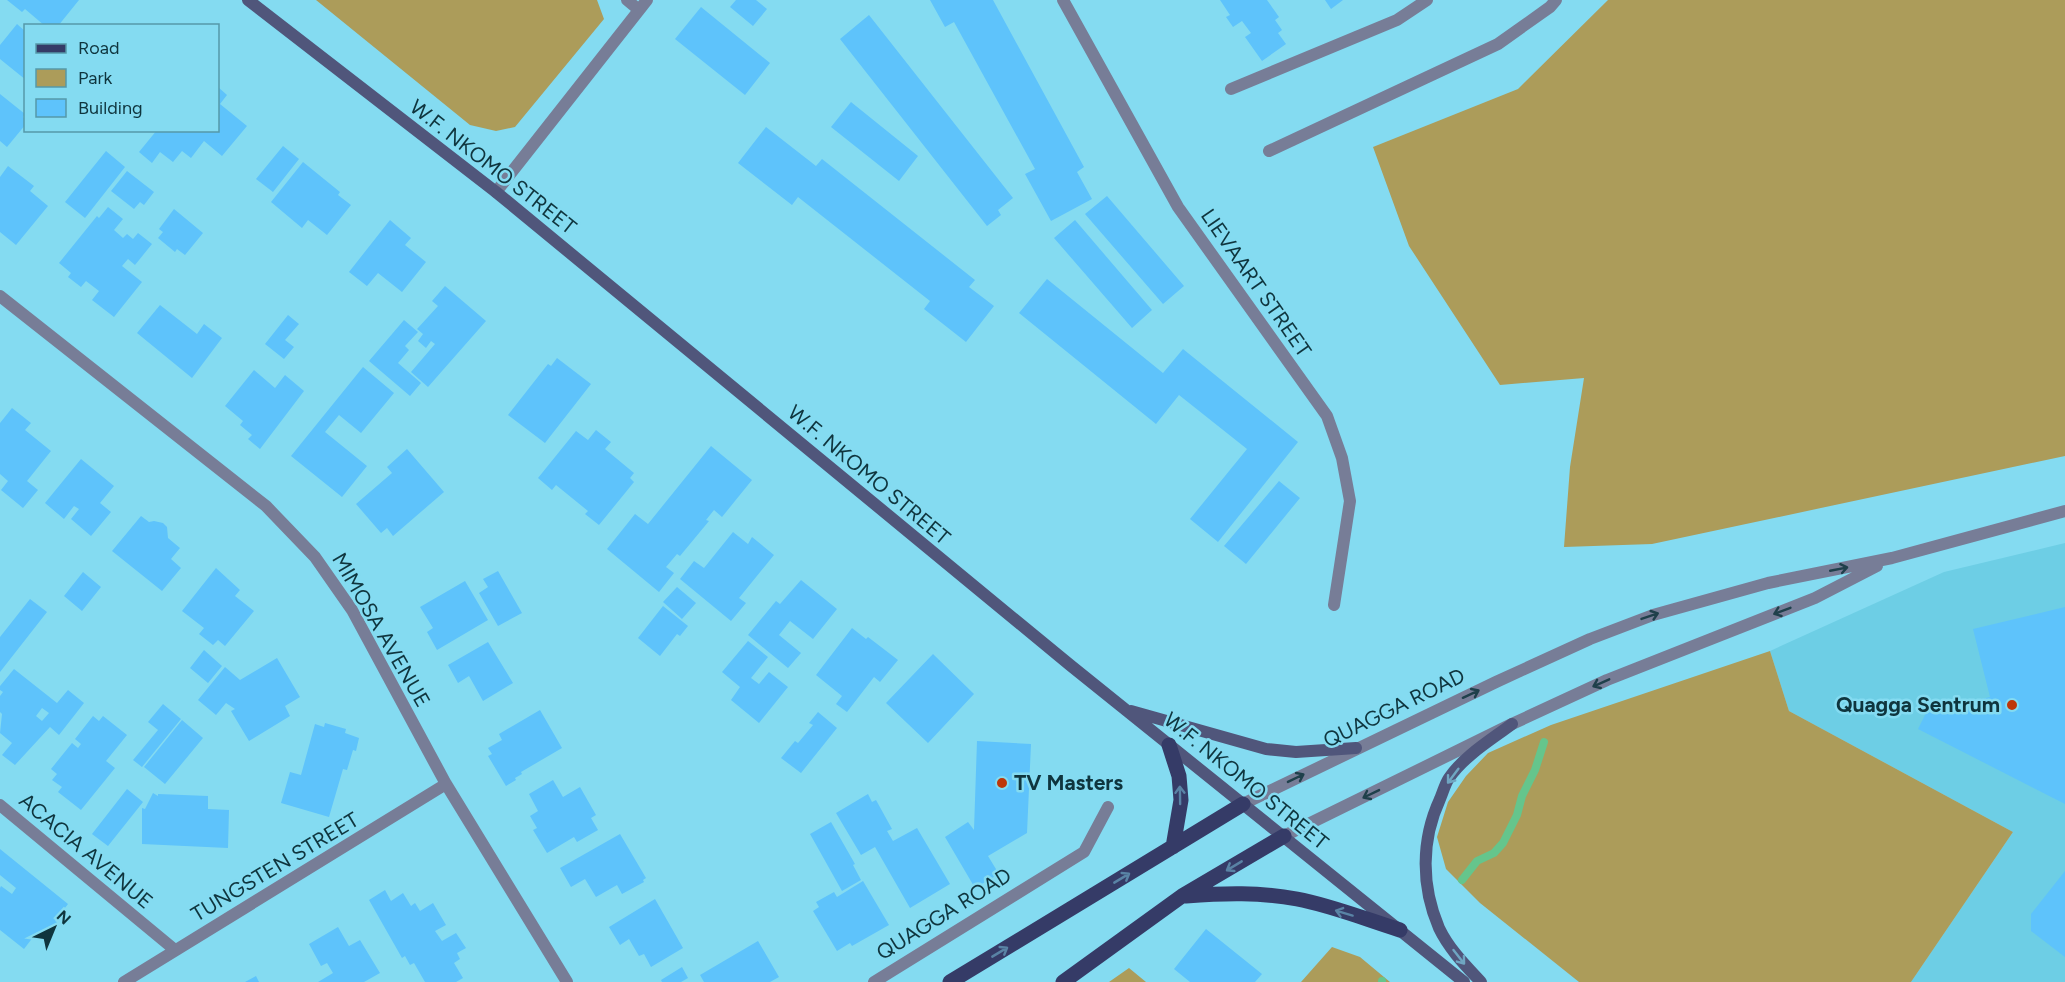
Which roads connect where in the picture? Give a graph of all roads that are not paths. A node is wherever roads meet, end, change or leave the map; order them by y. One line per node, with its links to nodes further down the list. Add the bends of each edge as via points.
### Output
1 (248, 0): 9 (main road, W.F. NKOMO STREET)
2 (627, 0): 6 (street)
3 (1063, 0): 13 (street, LIEVAART STREET, via 1178,207 1327,416 1342,458 1350,501)
4 (1427, 0): 7 (street, via 1397,20)
5 (1556, 0): 8 (street, via 1498,44)
6 (643, 5): 9 (street)
7 (1231, 89)
8 (1269, 151)
9 (496, 192): 14 (main road, W.F. NKOMO STREET)
10 (0, 297): 18 (street, MIMOSA AVENUE, via 266,506 315,557 352,610)
11 (2065, 511): 12 (street, QUAGGA ROAD)
12 (1892, 558): 15 (street, QUAGGA ROAD, one-way to 15, via 1815,598 1607,680); 17 (street, QUAGGA ROAD, one-way to 12, via 1590,639 1653,615 1768,583)
13 (1334, 605)
14 (1124, 709): 16 (main road, W.F. NKOMO STREET); 17 (main road, via 1266,750)
15 (1512, 724): 22 (street, QUAGGA ROAD, one-way to 22); 33 (main road, one-way to 33, via 1449,778 1426,838 1429,900 1440,929 1457,956)
16 (1169, 745): 19 (main road, W.F. NKOMO STREET); 23 (main road, one-way to 16, via 1181,800 1179,776)
17 (1356, 748): 19 (street, QUAGGA ROAD, one-way to 17)
18 (446, 784): 26 (street, TUNGSTEN STREET); 28 (street, MIMOSA AVENUE)
19 (1243, 804): 22 (main road, W.F. NKOMO STREET); 23 (main road, QUAGGA ROAD)
20 (0, 805): 26 (street, ACACIA AVENUE)
21 (1108, 807): 29 (street, QUAGGA ROAD, via 1084,852)
22 (1284, 836): 24 (main road, QUAGGA ROAD, one-way to 24); 25 (main road, W.F. NKOMO STREET)
23 (1173, 847): 30 (main road, QUAGGA ROAD, one-way to 23)
24 (1182, 896): 25 (main road, one-way to 24, via 1299,899 1233,892); 31 (main road, QUAGGA ROAD)
25 (1400, 930): 32 (main road, W.F. NKOMO STREET)
26 (175, 950): 27 (street, TUNGSTEN STREET)
27 (124, 982)
28 (567, 982)
29 (874, 982)
30 (950, 982)
31 (1063, 982)
32 (1464, 982)
33 (1481, 982)

